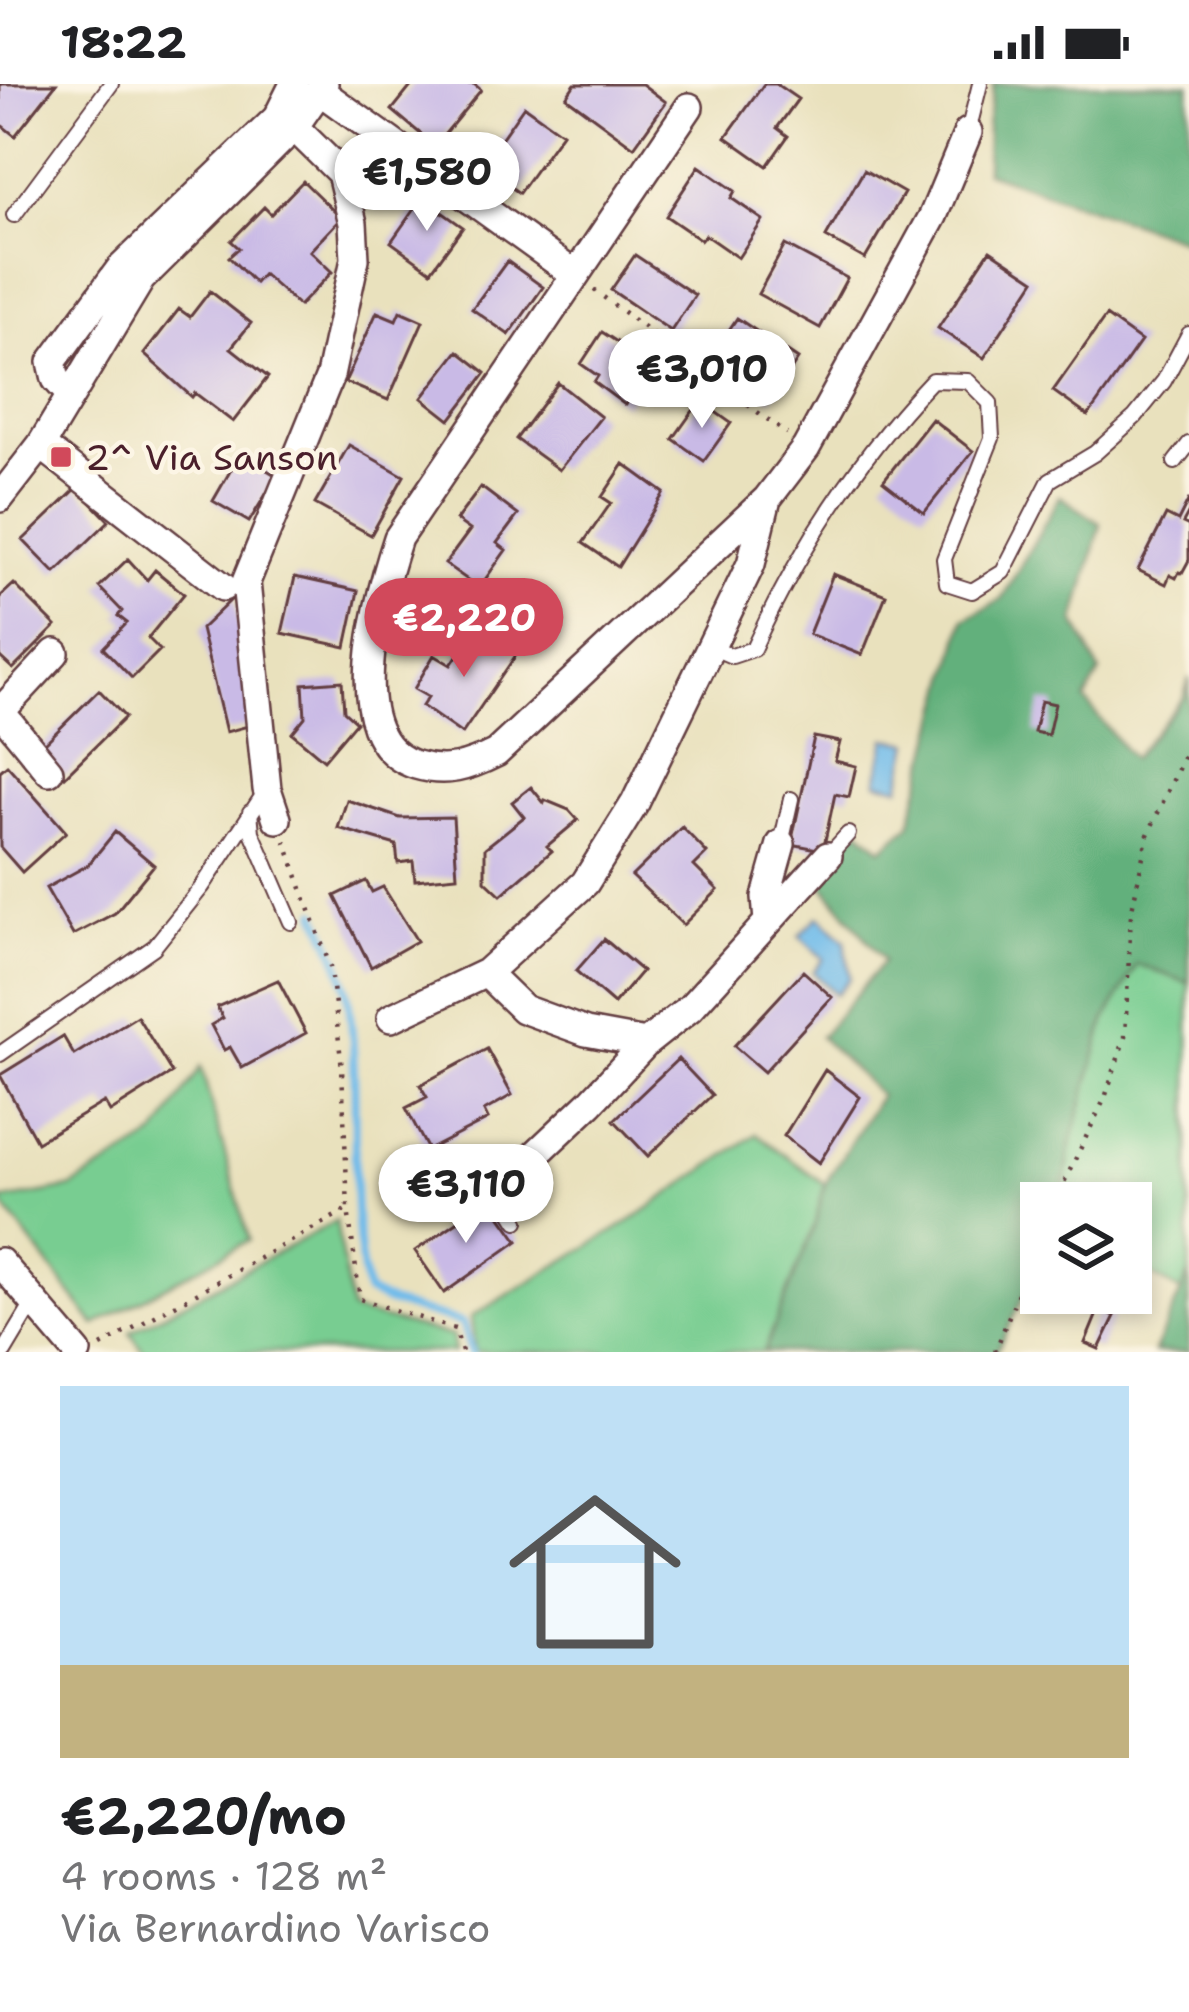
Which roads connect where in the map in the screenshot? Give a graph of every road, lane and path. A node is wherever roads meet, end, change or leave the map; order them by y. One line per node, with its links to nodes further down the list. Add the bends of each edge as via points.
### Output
1 (111, 84): 7 (lane)
2 (980, 84): 6 (lane)
3 (313, 86): 5 (street); 8 (street); 10 (street, via 120,269 52,362)
4 (689, 107): 8 (street)
5 (294, 127): 10 (street, via 141,279); 24 (street, via 341,173 355,259 330,376 246,582)
6 (968, 132): 13 (street, via 933,216)
7 (14, 214)
8 (574, 274): 13 (path); 16 (street, via 398,538 377,603 368,685 380,734 400,760 466,768 496,753)
9 (1189, 334): 18 (lane, via 1135,417 1050,480 1003,572 972,591 947,584 944,559 992,438 990,403 968,381 932,380 892,422 790,569 753,649 732,656)
10 (69, 393): 12 (street)
11 (1189, 444): 14 (lane)
12 (41, 445): 15 (street); 17 (street)
13 (806, 448): 16 (street)
14 (1175, 462)
15 (0, 498)
16 (767, 499): 18 (street, via 751,564)
17 (224, 587)
18 (711, 647): 30 (street, via 635,803 585,883)
19 (55, 653): 20 (street)
20 (0, 711): 22 (street)
21 (1189, 746): 35 (path, via 1147,837 1131,914 1125,1037)
22 (49, 772)
23 (791, 799): 26 (lane)
24 (265, 807): 28 (lane, via 252,832); 33 (lane, via 154,947); 36 (path, via 332,969)
25 (848, 834): 27 (lane)
26 (781, 844): 29 (street, via 766,896)
27 (828, 856): 29 (street)
28 (291, 922)
29 (768, 922): 32 (street, via 690,1008)
30 (486, 973): 31 (street); 32 (street, via 523,1010)
31 (391, 1018)
32 (646, 1043): 34 (street)
33 (0, 1054)
34 (517, 1172): 37 (lane, via 496,1188)
35 (1064, 1182)
36 (348, 1209): 41 (path); 44 (path, via 361,1302 455,1329)
37 (517, 1221)
38 (0, 1262): 40 (street)
39 (1020, 1288): 45 (path)
40 (34, 1302): 42 (lane); 43 (street)
41 (92, 1351)
42 (4, 1352)
43 (77, 1352)
44 (462, 1352)
45 (995, 1352)

